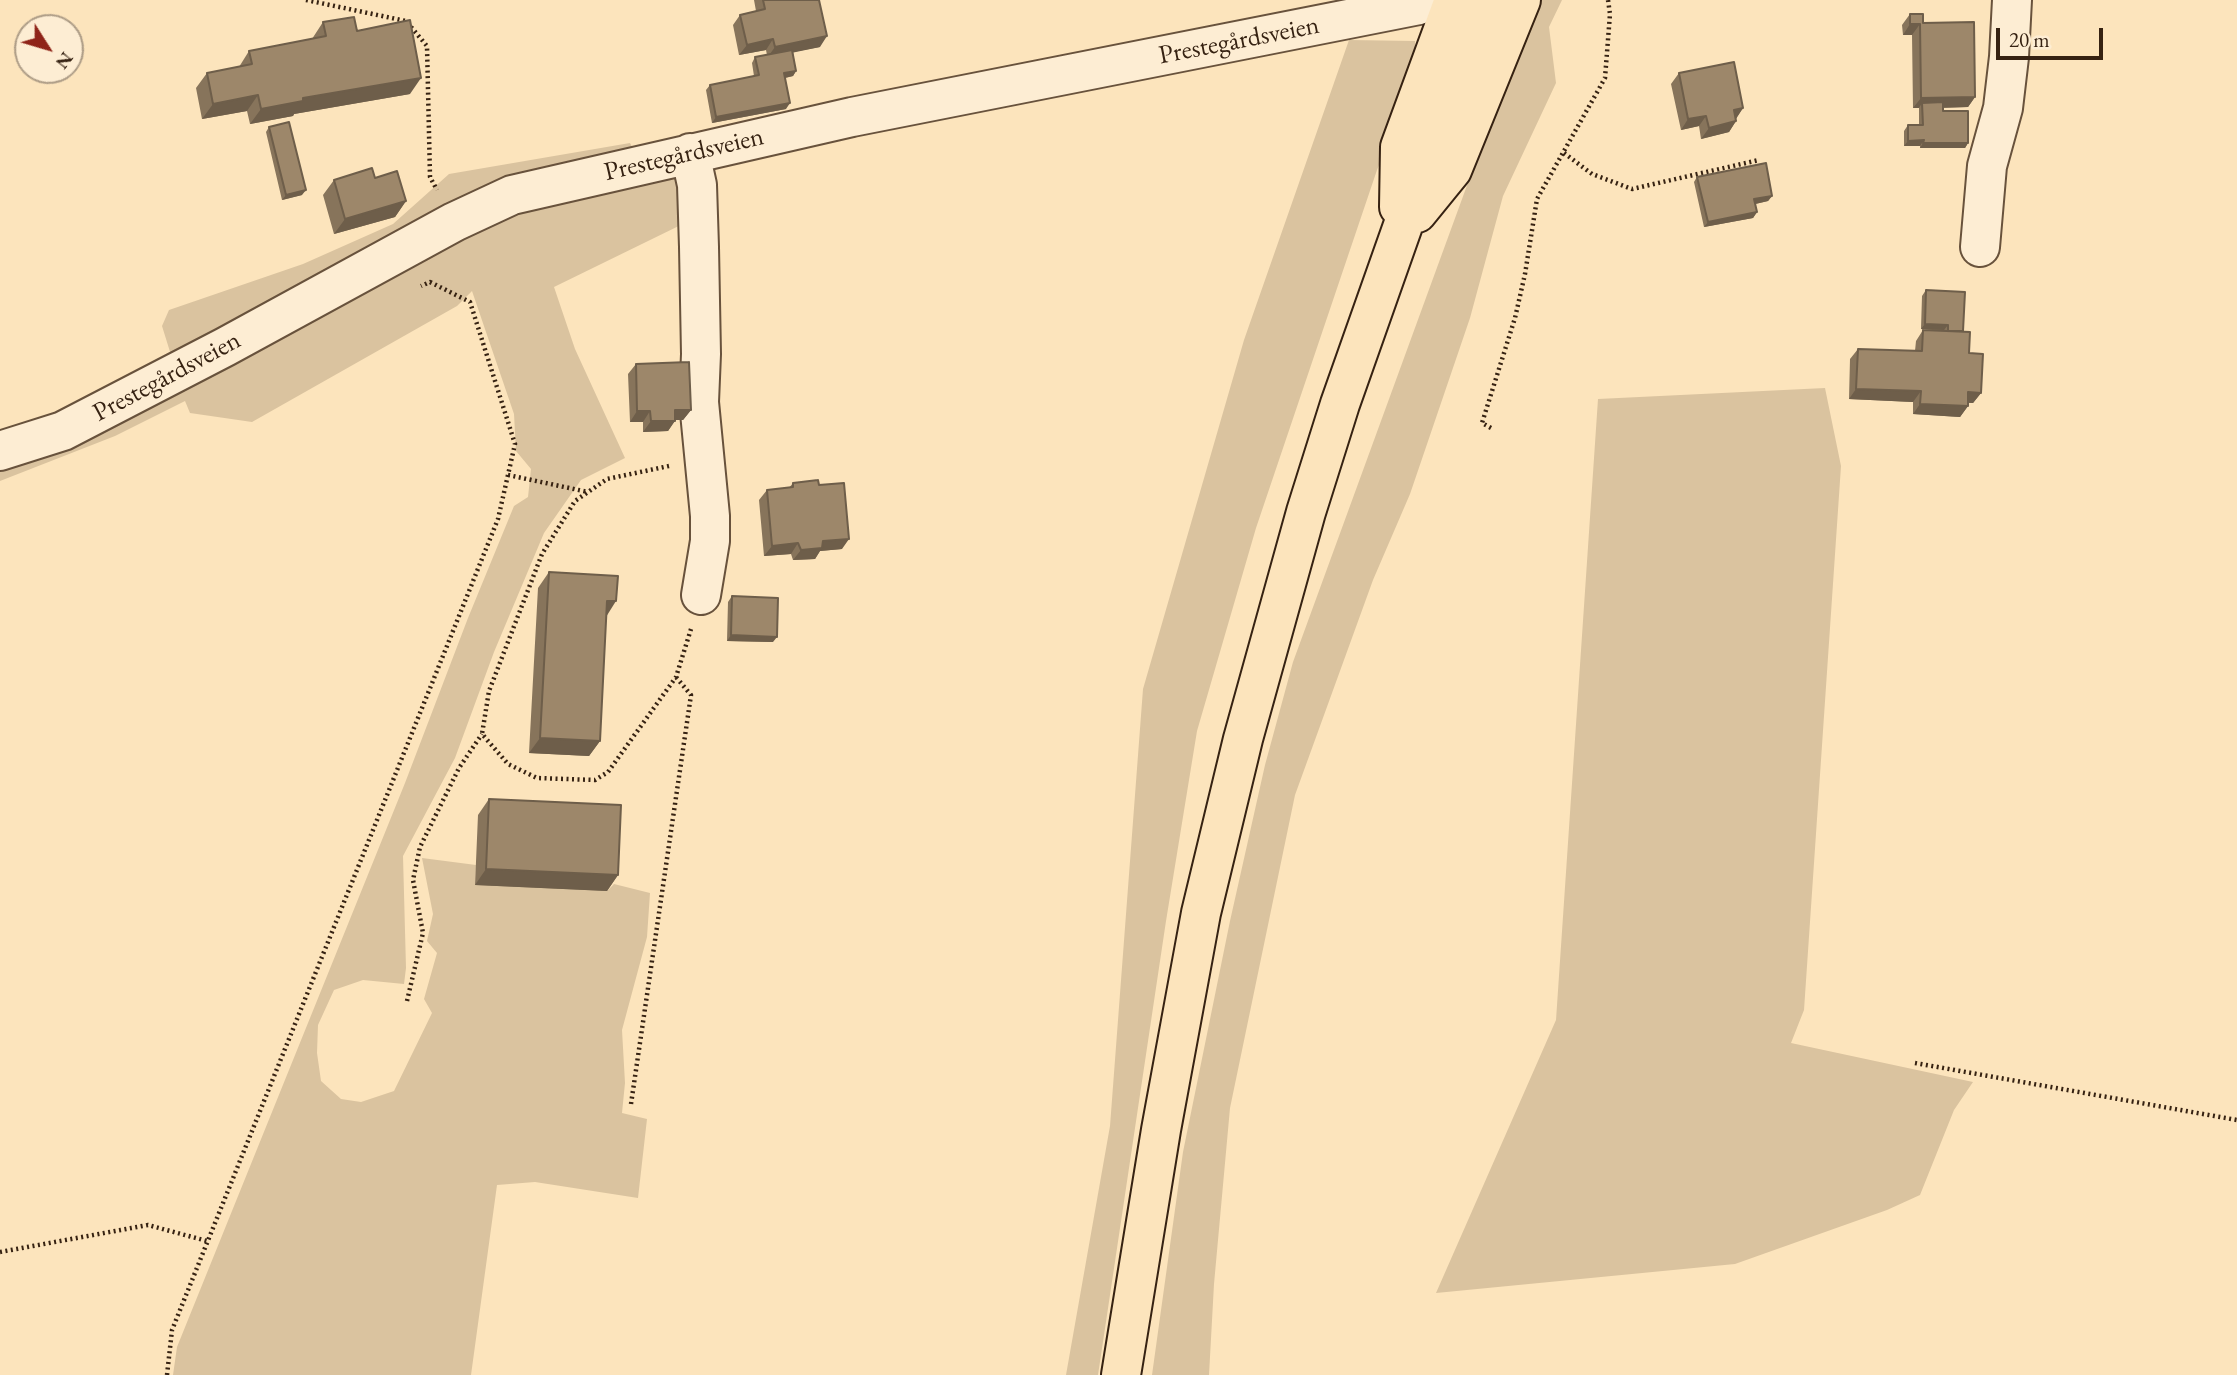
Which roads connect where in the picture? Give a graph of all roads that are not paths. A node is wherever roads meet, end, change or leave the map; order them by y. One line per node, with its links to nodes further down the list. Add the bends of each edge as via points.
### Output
1 (1490, 0): 6 (main road)
2 (1521, 0): 6 (main road, via 1452,170)
3 (2012, 0): 7 (street, via 2003,108 1987,166)
4 (1437, 3): 5 (street, Prestegårdsveien); 6 (main road, via 1400,146)
5 (690, 153): 8 (street, Prestegårdsveien, via 512,195 64,431); 9 (street, via 697,185 699,402 710,516)
6 (1398, 237): 10 (main road, via 1310,500 1242,739 1201,913)
7 (1980, 247)
8 (0, 451)
9 (701, 595)
10 (1121, 1375)

